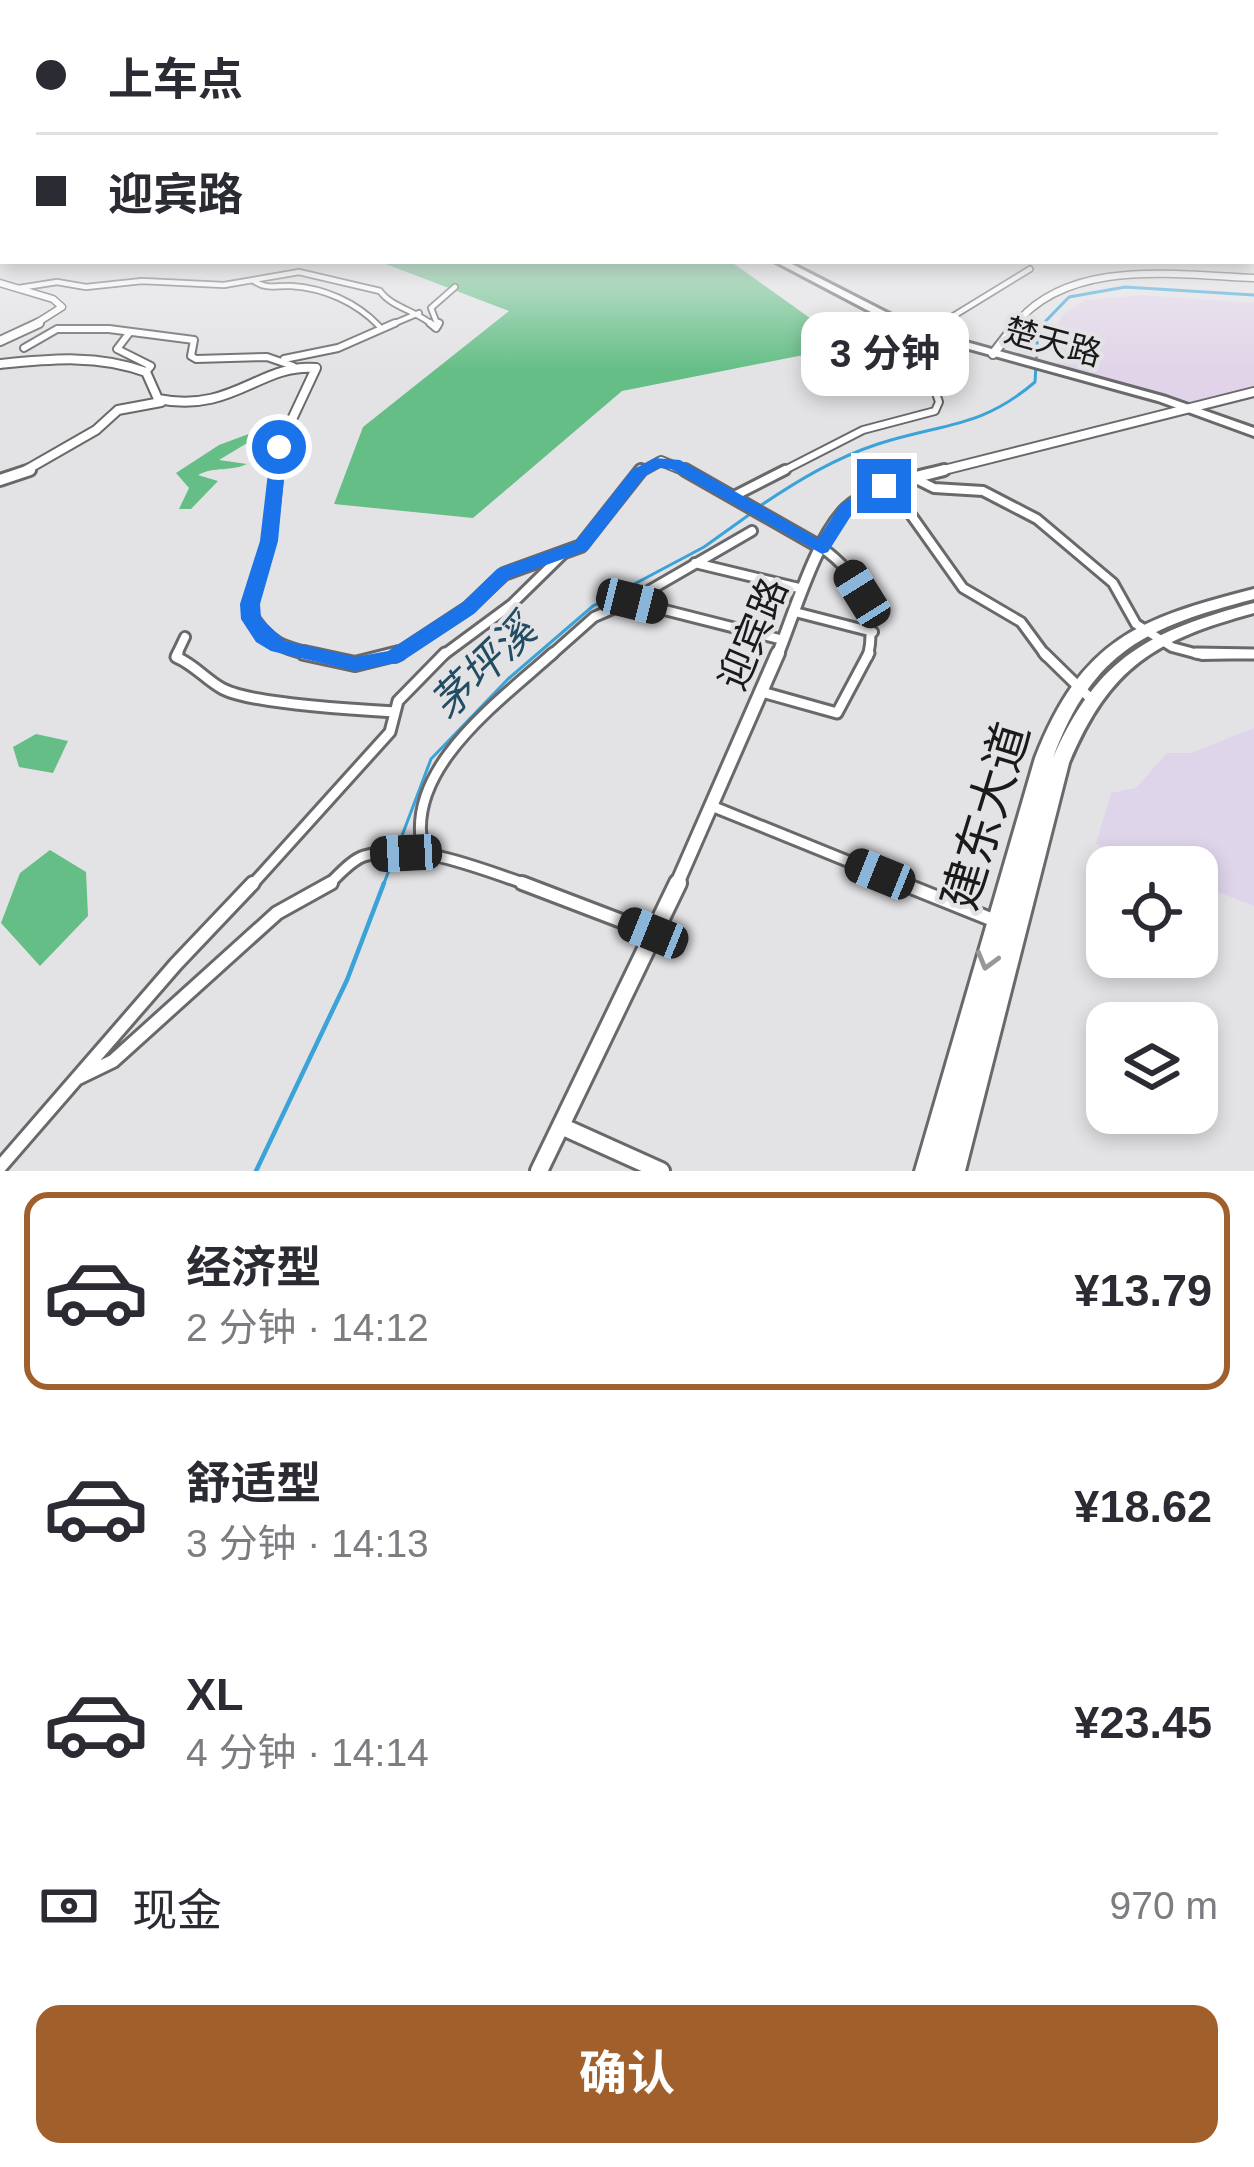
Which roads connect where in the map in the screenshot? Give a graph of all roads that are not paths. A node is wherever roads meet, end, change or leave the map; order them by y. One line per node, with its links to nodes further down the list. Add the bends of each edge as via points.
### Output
1 (783, 264): 11 (highway, 楚天路)
2 (1030, 268): 11 (street)
3 (1254, 278): 15 (street, via 1141,273 1064,289 1030,306)
4 (253, 280): 7 (street); 8 (street, via 299,272 350,282); 9 (street, via 264,288 286,283 320,291)
5 (0, 283): 7 (street)
6 (455, 287): 8 (street, via 431,308 439,327)
7 (18, 289): 13 (street, via 62,307)
8 (419, 313): 9 (street)
9 (379, 328): 16 (street)
10 (130, 332): 14 (street, via 57,328); 16 (street, via 194,340 196,359); 18 (street, via 117,349 146,362)
11 (924, 334): 12 (highway, 楚天路)
12 (940, 340): 15 (highway, 楚天路); 25 (street, via 928,370 935,411 863,430)
13 (0, 341)
14 (23, 348)
15 (993, 354): 21 (highway, 楚天路)
16 (288, 363): 20 (street, via 229,398); 29 (street, via 317,370 279,447 269,541 250,604 251,619 270,642 347,663 386,660 468,608 504,574)
17 (0, 364): 18 (street, via 78,358)
18 (146, 372): 20 (street)
19 (1254, 392): 21 (street, 迎宾路)
20 (164, 402): 24 (street, via 118,410 33,469)
21 (1186, 407): 22 (highway, 楚天路); 23 (street, 迎宾路)
22 (1254, 432)
23 (913, 478): 28 (street, 迎宾路, via 857,500); 37 (street, via 982,491 1037,519 1113,584 1126,614)
24 (0, 480)
25 (736, 499): 28 (street); 29 (street, via 672,463 655,463 638,473 588,541)
26 (909, 512): 42 (street, via 963,588 1022,622)
27 (752, 531): 30 (street)
28 (822, 548): 31 (street, 迎宾路); 36 (street, via 841,560 862,594)
29 (562, 554): 43 (street, via 416,680)
30 (693, 562): 31 (street); 33 (street)
31 (804, 589): 35 (street, 迎宾路)
32 (1254, 594): 37 (highway, 建东大道, via 1189,610)
33 (632, 601): 39 (street); 45 (street, via 594,617 445,757 417,829)
34 (1254, 608): 37 (highway, 建东大道)
35 (795, 612): 36 (street); 39 (street, 迎宾路)
36 (873, 632): 41 (street, via 862,673 838,713)
37 (1151, 634): 40 (street, via 1187,653); 42 (highway, 建东大道)
38 (185, 637): 43 (street, via 176,657 224,690)
39 (784, 640): 41 (street, 迎宾路)
40 (1254, 654)
41 (761, 692): 44 (street, 迎宾路)
42 (1083, 695): 46 (highway, 建东大道)
43 (395, 712): 48 (street, via 390,732 338,794)
44 (714, 807): 46 (street); 47 (street, 迎宾路)
45 (425, 854): 47 (street); 48 (street, via 352,860 309,900 277,913 127,1050)
46 (1007, 926): 50 (highway, 建东大道, one-way to 50); 56 (highway, 建东大道)
47 (653, 933): 49 (street, 迎宾路)
48 (76, 1078): 51 (street)
49 (561, 1126): 52 (street, 迎宾路); 53 (street)
50 (940, 1129): 54 (street); 55 (highway, 建东大道)
51 (0, 1167)
52 (539, 1171)
53 (661, 1171)
54 (918, 1171)
55 (928, 1171)
56 (956, 1171)

